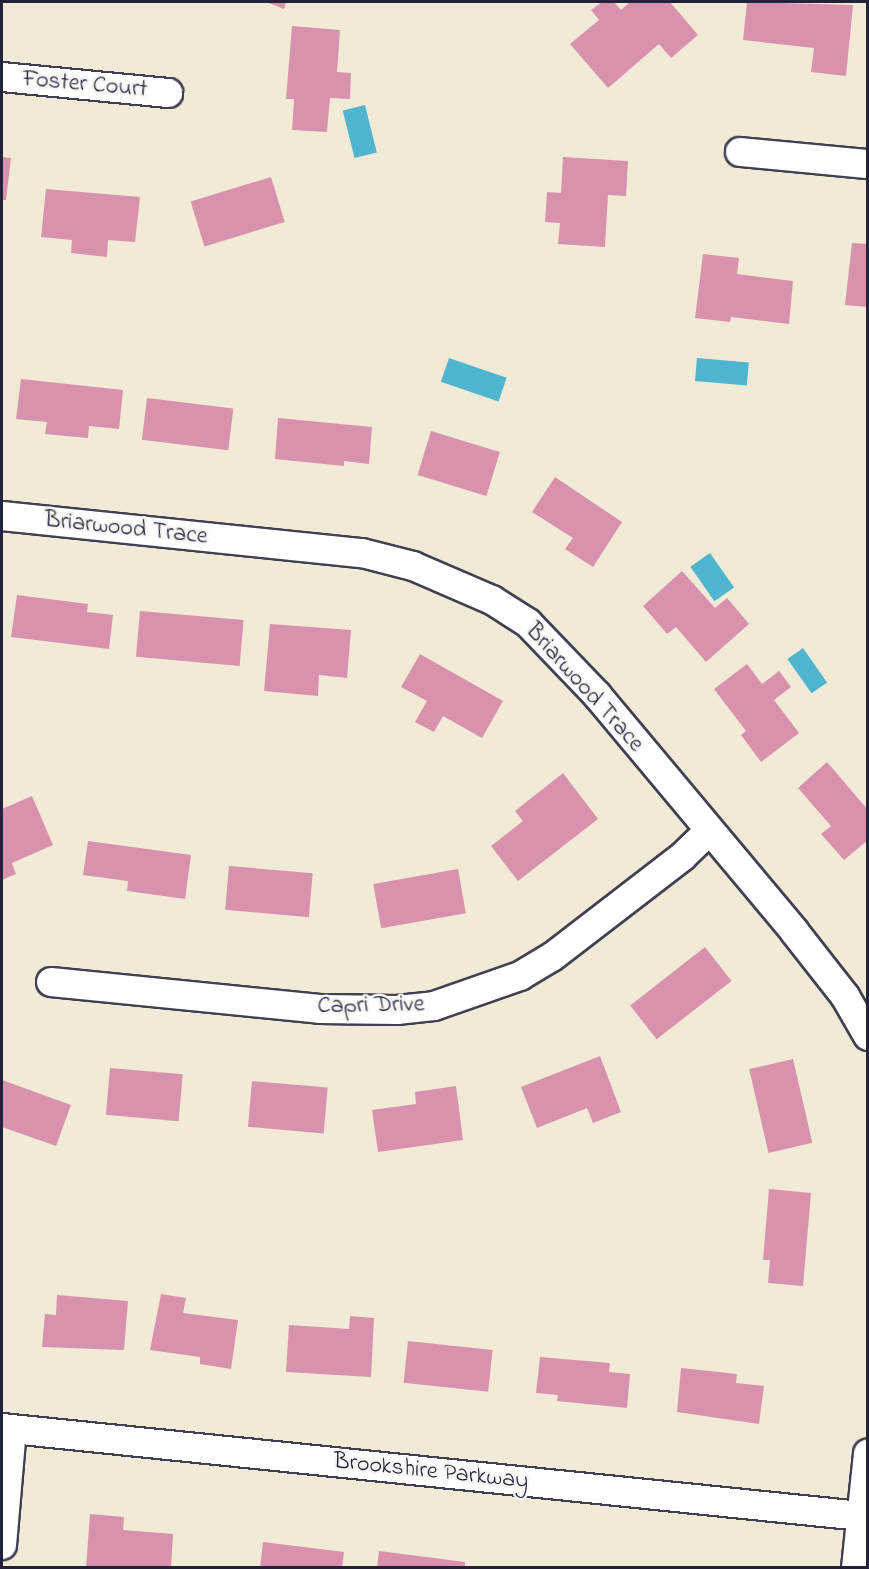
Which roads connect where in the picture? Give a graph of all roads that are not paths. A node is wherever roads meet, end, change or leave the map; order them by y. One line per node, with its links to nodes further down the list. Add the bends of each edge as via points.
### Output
1 (2, 77): 2 (street, Foster Court)
2 (168, 93)
3 (740, 152): 4 (street)
4 (867, 164)
5 (2, 516): 6 (street, Briarwood Trace, via 362,553 453,580 528,623 597,695)
6 (709, 831): 7 (street, Capri Drive, via 683,856 552,957 520,976 434,1006 388,1011 320,1009); 8 (street, Briarwood Trace, via 845,996)
7 (51, 982)
8 (867, 1036)
9 (7, 1429): 11 (street, Brookshire Parkway); 12 (street)
10 (867, 1454): 11 (street)
11 (861, 1516): 13 (street)
12 (2, 1545)
13 (856, 1568)

